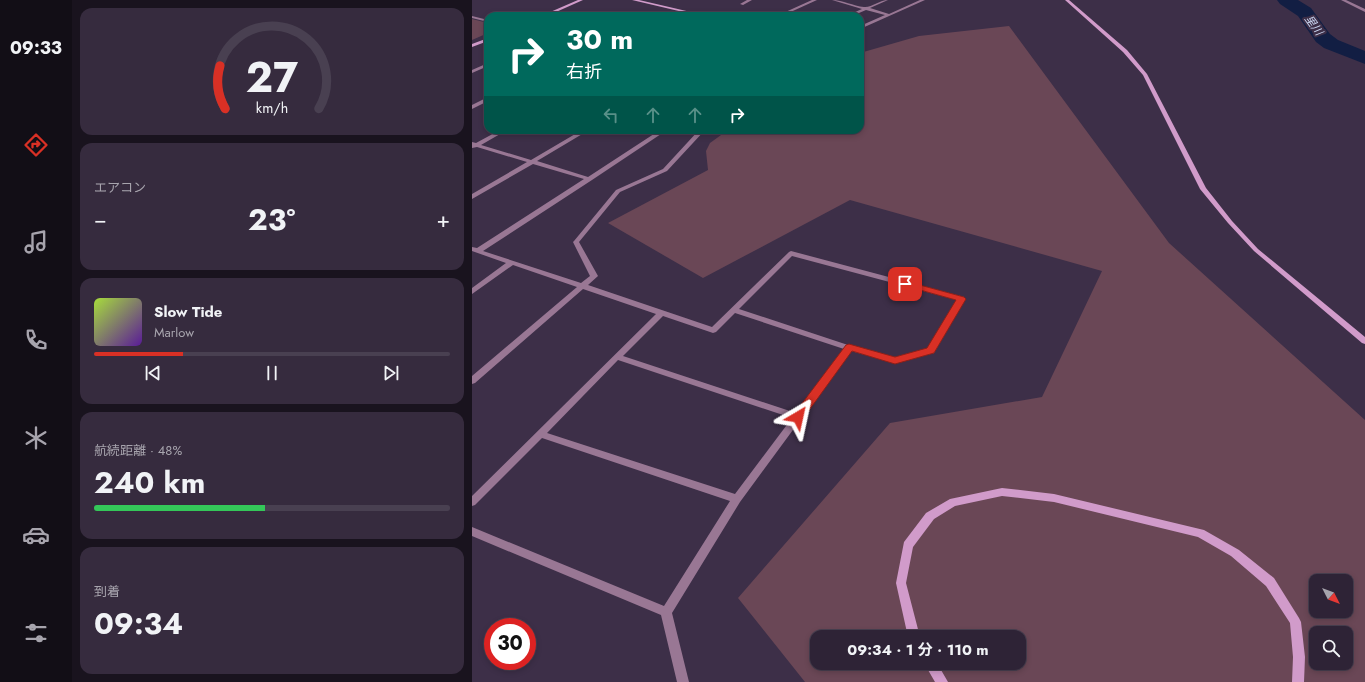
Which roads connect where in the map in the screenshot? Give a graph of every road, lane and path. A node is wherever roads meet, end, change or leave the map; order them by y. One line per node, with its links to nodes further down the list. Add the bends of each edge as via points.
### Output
1 (581, 0): 13 (street)
2 (634, 0): 14 (street)
3 (750, 0): 10 (street)
4 (815, 0): 15 (street)
5 (834, 0): 11 (street)
6 (886, 0): 11 (street)
7 (923, 0): 17 (street)
8 (1067, 0): 41 (street, via 1125,51 1145,75 1203,189 1230,222 1256,250)
9 (1343, 0): 12 (street)
10 (742, 4)
11 (866, 9): 16 (street); 17 (street)
12 (1365, 11)
13 (552, 12)
14 (688, 12)
15 (787, 12)
16 (858, 12)
17 (889, 15): 20 (street)
18 (472, 17): 19 (street)
19 (484, 20)
20 (864, 26)
21 (484, 41): 22 (street)
22 (472, 46)
23 (484, 66): 24 (street)
24 (472, 72)
25 (484, 101): 26 (street)
26 (472, 107)
27 (496, 134): 31 (street)
28 (579, 134): 32 (street)
29 (658, 134): 33 (street)
30 (698, 134): 37 (street, via 665,170 618,190 576,242 594,276)
31 (473, 146): 32 (street)
32 (532, 162): 33 (street); 34 (street)
33 (590, 179): 35 (street)
34 (472, 197)
35 (475, 250): 36 (street)
36 (511, 262): 37 (street); 38 (street)
37 (581, 286): 40 (street); 44 (street)
38 (472, 292)
39 (735, 310): 40 (street, via 713,330); 42 (street); 42 (street, via 791,253 961,299 931,351 895,360)
40 (661, 313): 43 (street)
41 (1365, 341)
42 (849, 348): 45 (street)
43 (617, 357): 45 (street); 46 (street)
44 (472, 381)
45 (798, 417): 47 (street)
46 (540, 434): 47 (street); 48 (street)
47 (737, 499): 50 (street)
48 (472, 502)
49 (472, 531): 50 (street)
50 (666, 612): 53 (street)
51 (912, 630): 55 (street, via 901,583 908,545 930,516 953,502 1002,492 1054,498 1200,533 1235,553 1270,582 1295,622 1299,657)
52 (934, 670): 54 (street)
53 (683, 682)
54 (942, 682)
55 (1298, 682)

